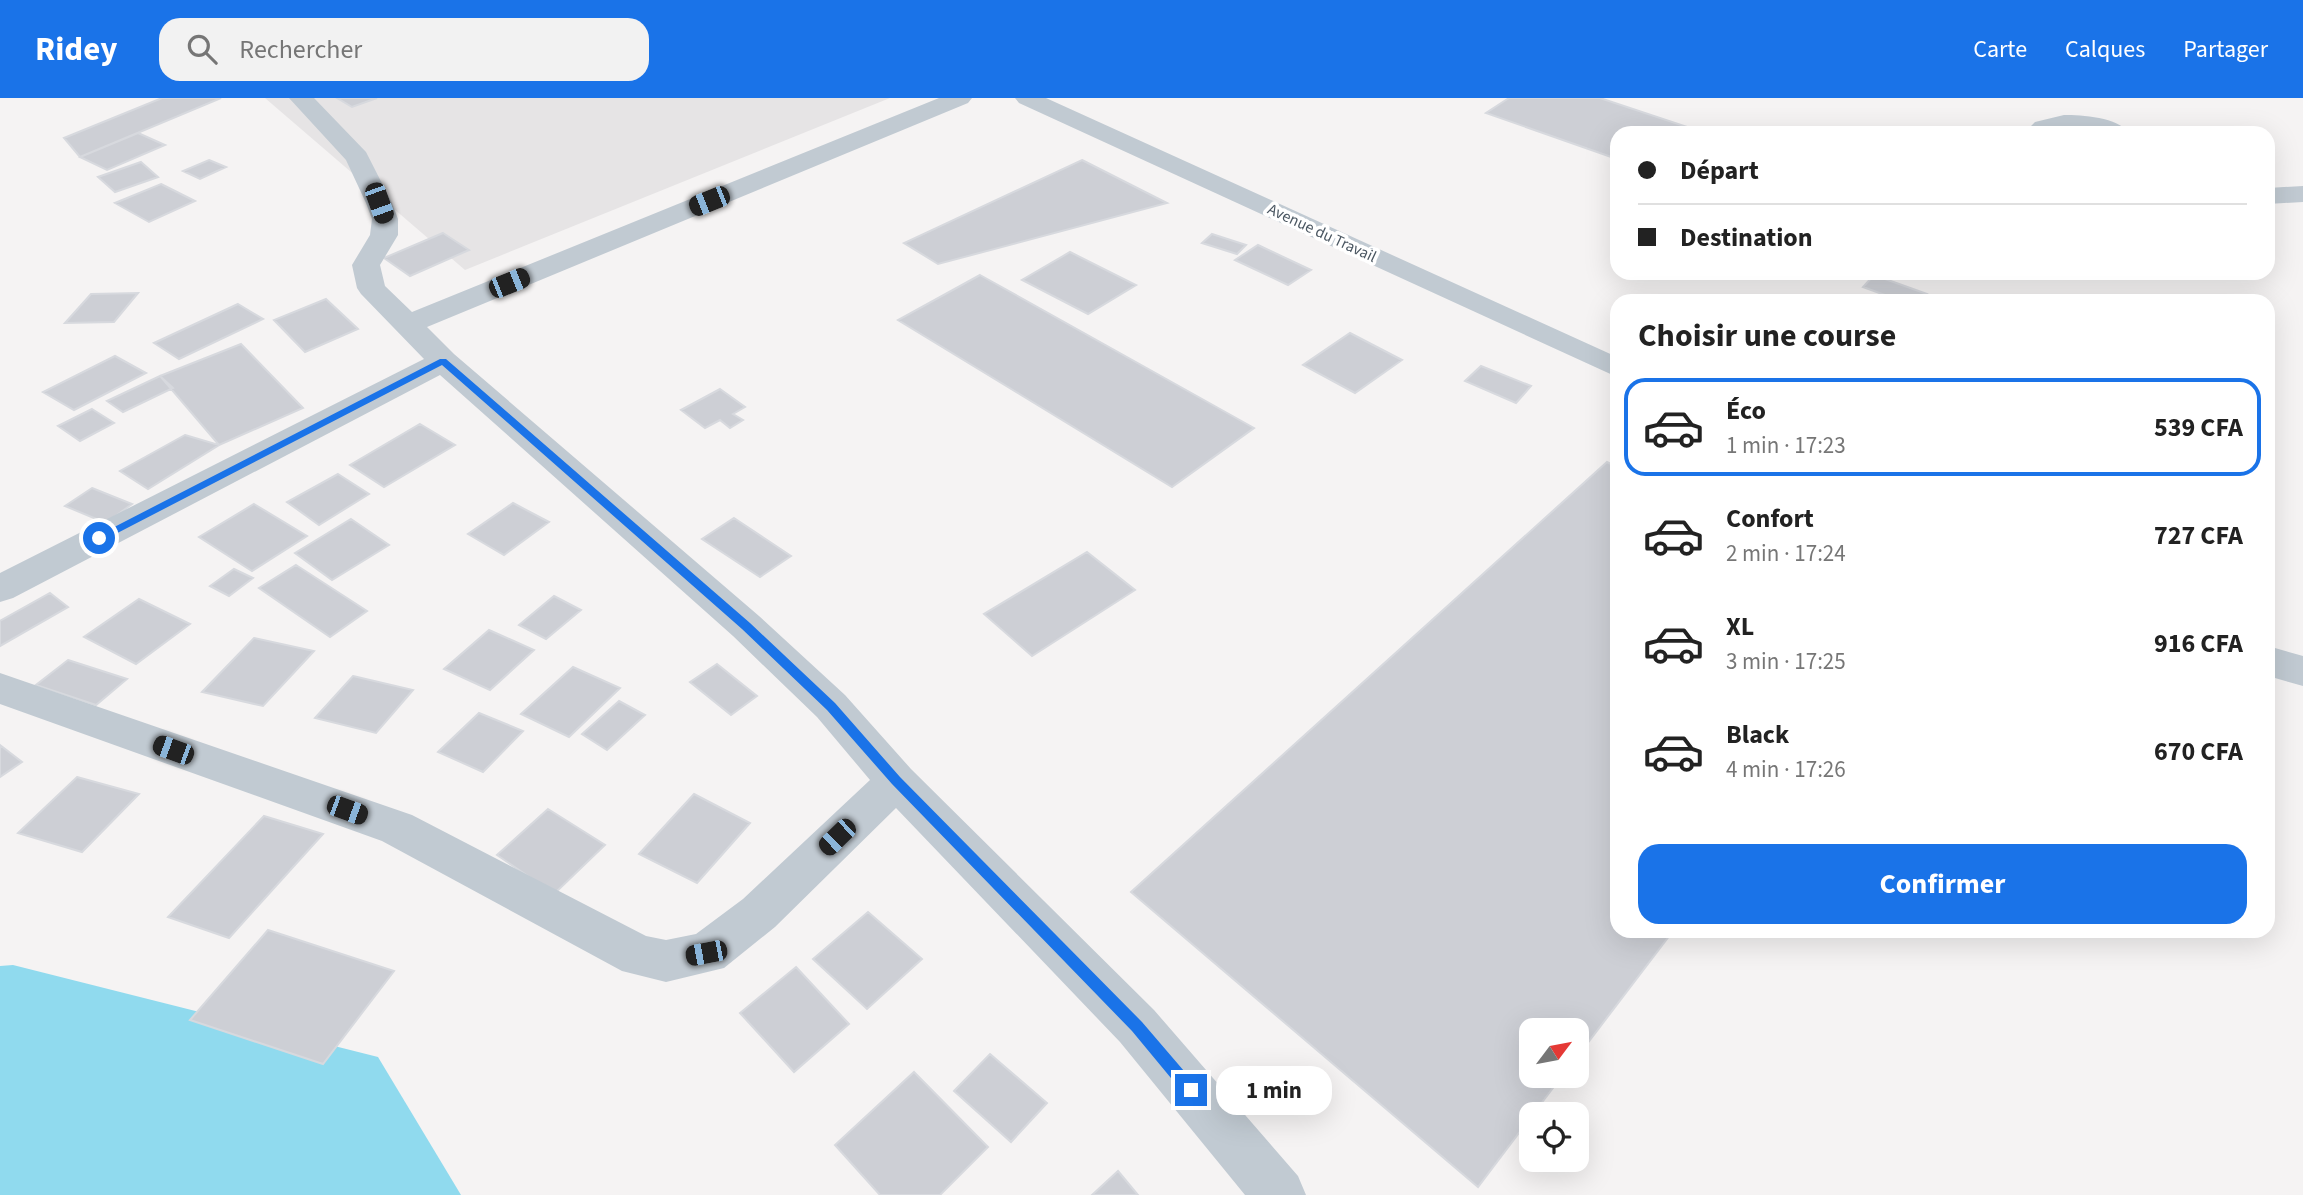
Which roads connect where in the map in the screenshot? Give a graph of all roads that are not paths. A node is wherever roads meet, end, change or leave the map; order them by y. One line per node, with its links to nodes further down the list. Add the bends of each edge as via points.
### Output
1 (302, 98): 8 (street, via 357,157 385,219 384,235 366,265 366,274 371,288)
2 (960, 98): 8 (street)
3 (1027, 98): 10 (street, Avenue du Travail)
4 (2045, 126): 5 (street)
5 (2088, 126)
6 (2303, 194): 7 (street)
7 (2275, 196)
8 (409, 324): 9 (street)
9 (443, 361): 11 (street); 15 (street, via 746,626 831,706)
10 (1610, 365)
11 (0, 589)
12 (2275, 663): 13 (street)
13 (2303, 671)
14 (0, 688): 15 (street, via 397,828 639,956 666,961 706,953 748,921)
15 (896, 781): 16 (street, via 1137,1026)
16 (1279, 1195)

